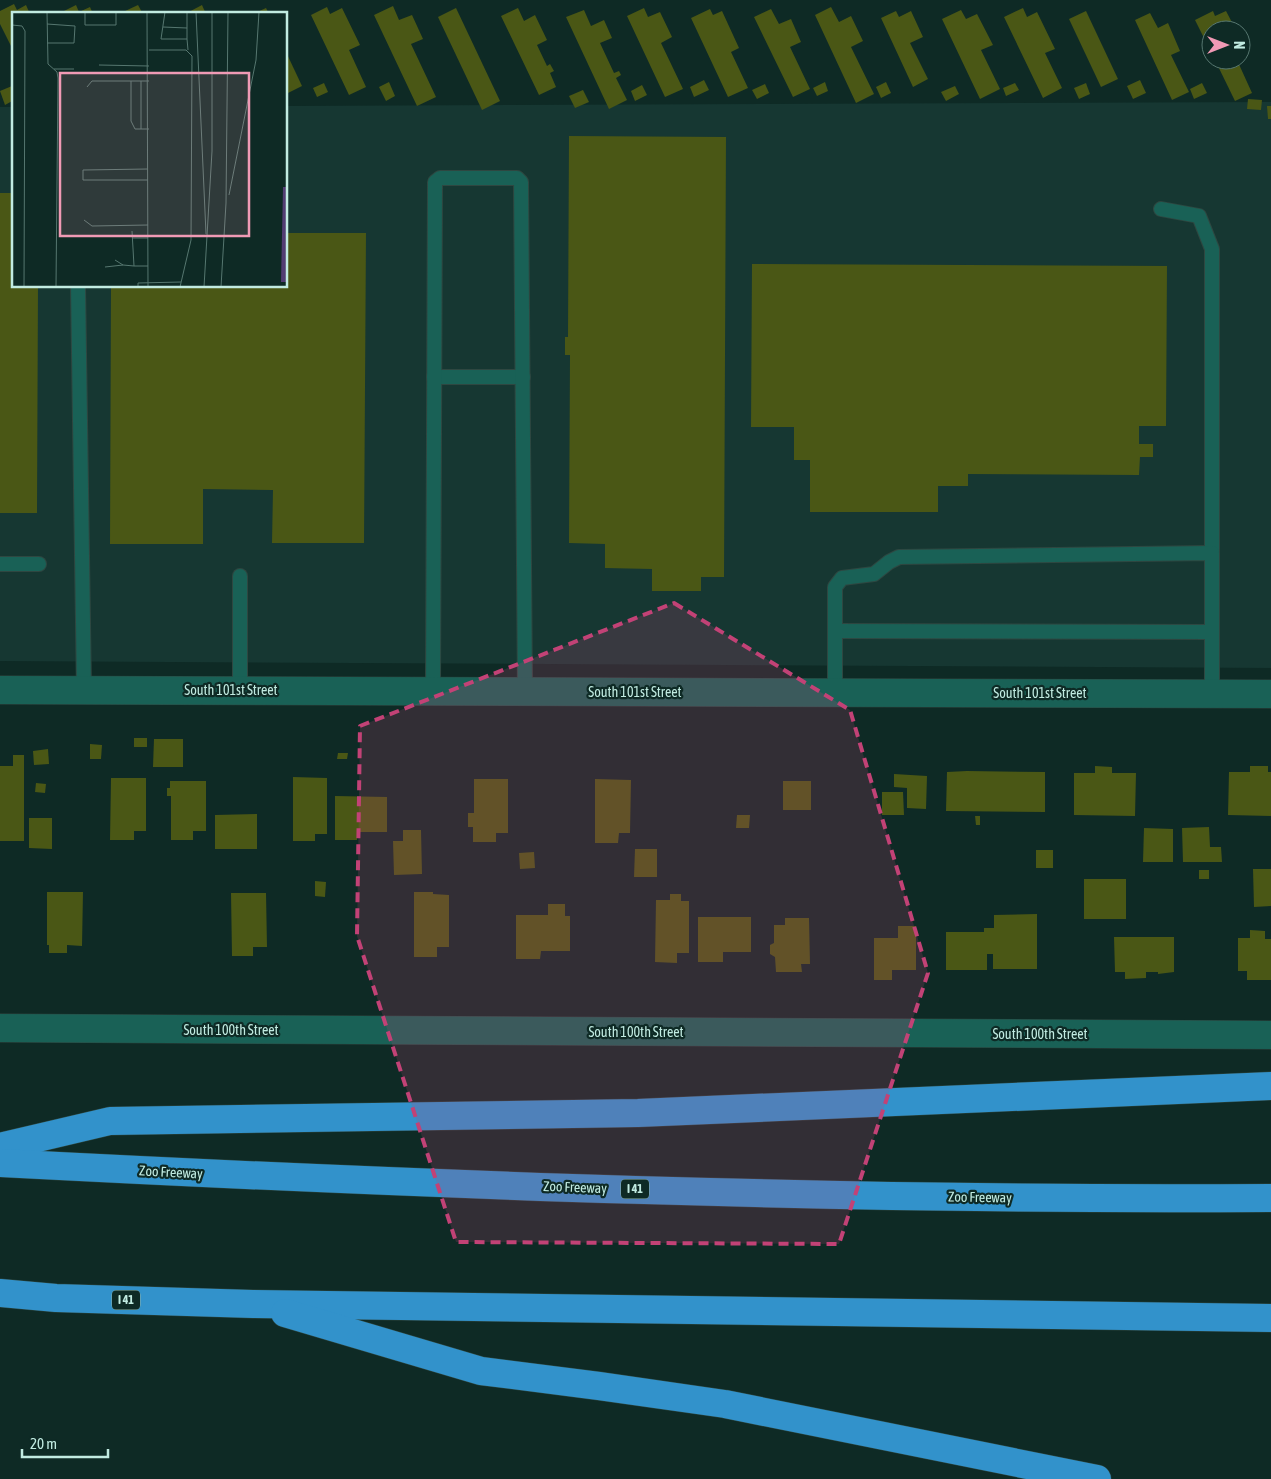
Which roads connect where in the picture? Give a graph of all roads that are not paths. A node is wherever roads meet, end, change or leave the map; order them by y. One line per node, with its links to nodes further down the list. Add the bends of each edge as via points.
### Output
1 (1161, 209): 5 (lane, via 1199,216 1212,249)
2 (78, 288): 12 (lane)
3 (434, 377): 4 (lane); 4 (lane, via 435,182 440,178 517,178 522,182); 14 (lane)
4 (523, 377): 15 (lane)
5 (1212, 553): 9 (lane, via 899,557 874,574 842,578 835,587); 10 (lane)
6 (0, 564): 7 (lane)
7 (39, 564)
8 (240, 576): 13 (lane)
9 (835, 631): 10 (lane); 16 (lane)
10 (1212, 632): 17 (lane)
11 (0, 690): 12 (street, South 101st Street)
12 (84, 690): 13 (street, South 101st Street)
13 (240, 690): 14 (street, South 101st Street)
14 (433, 692): 15 (street, South 101st Street)
15 (525, 692): 16 (street, South 101st Street)
16 (835, 693): 17 (street, South 101st Street)
17 (1212, 694): 18 (street, South 101st Street)
18 (1271, 694)
19 (0, 1028): 20 (street, South 100th Street)
20 (1271, 1035)
21 (1271, 1086): 22 (highway, via 638,1113 110,1121)
22 (0, 1148)
23 (0, 1163): 24 (highway, Zoo Freeway / I 41, via 270,1177 664,1190 1091,1199)
24 (1271, 1198)
25 (0, 1294): 26 (highway, I 41)
26 (253, 1304): 27 (highway, I 41); 28 (highway, via 481,1371 725,1404)
27 (1271, 1318)
28 (1097, 1479)

